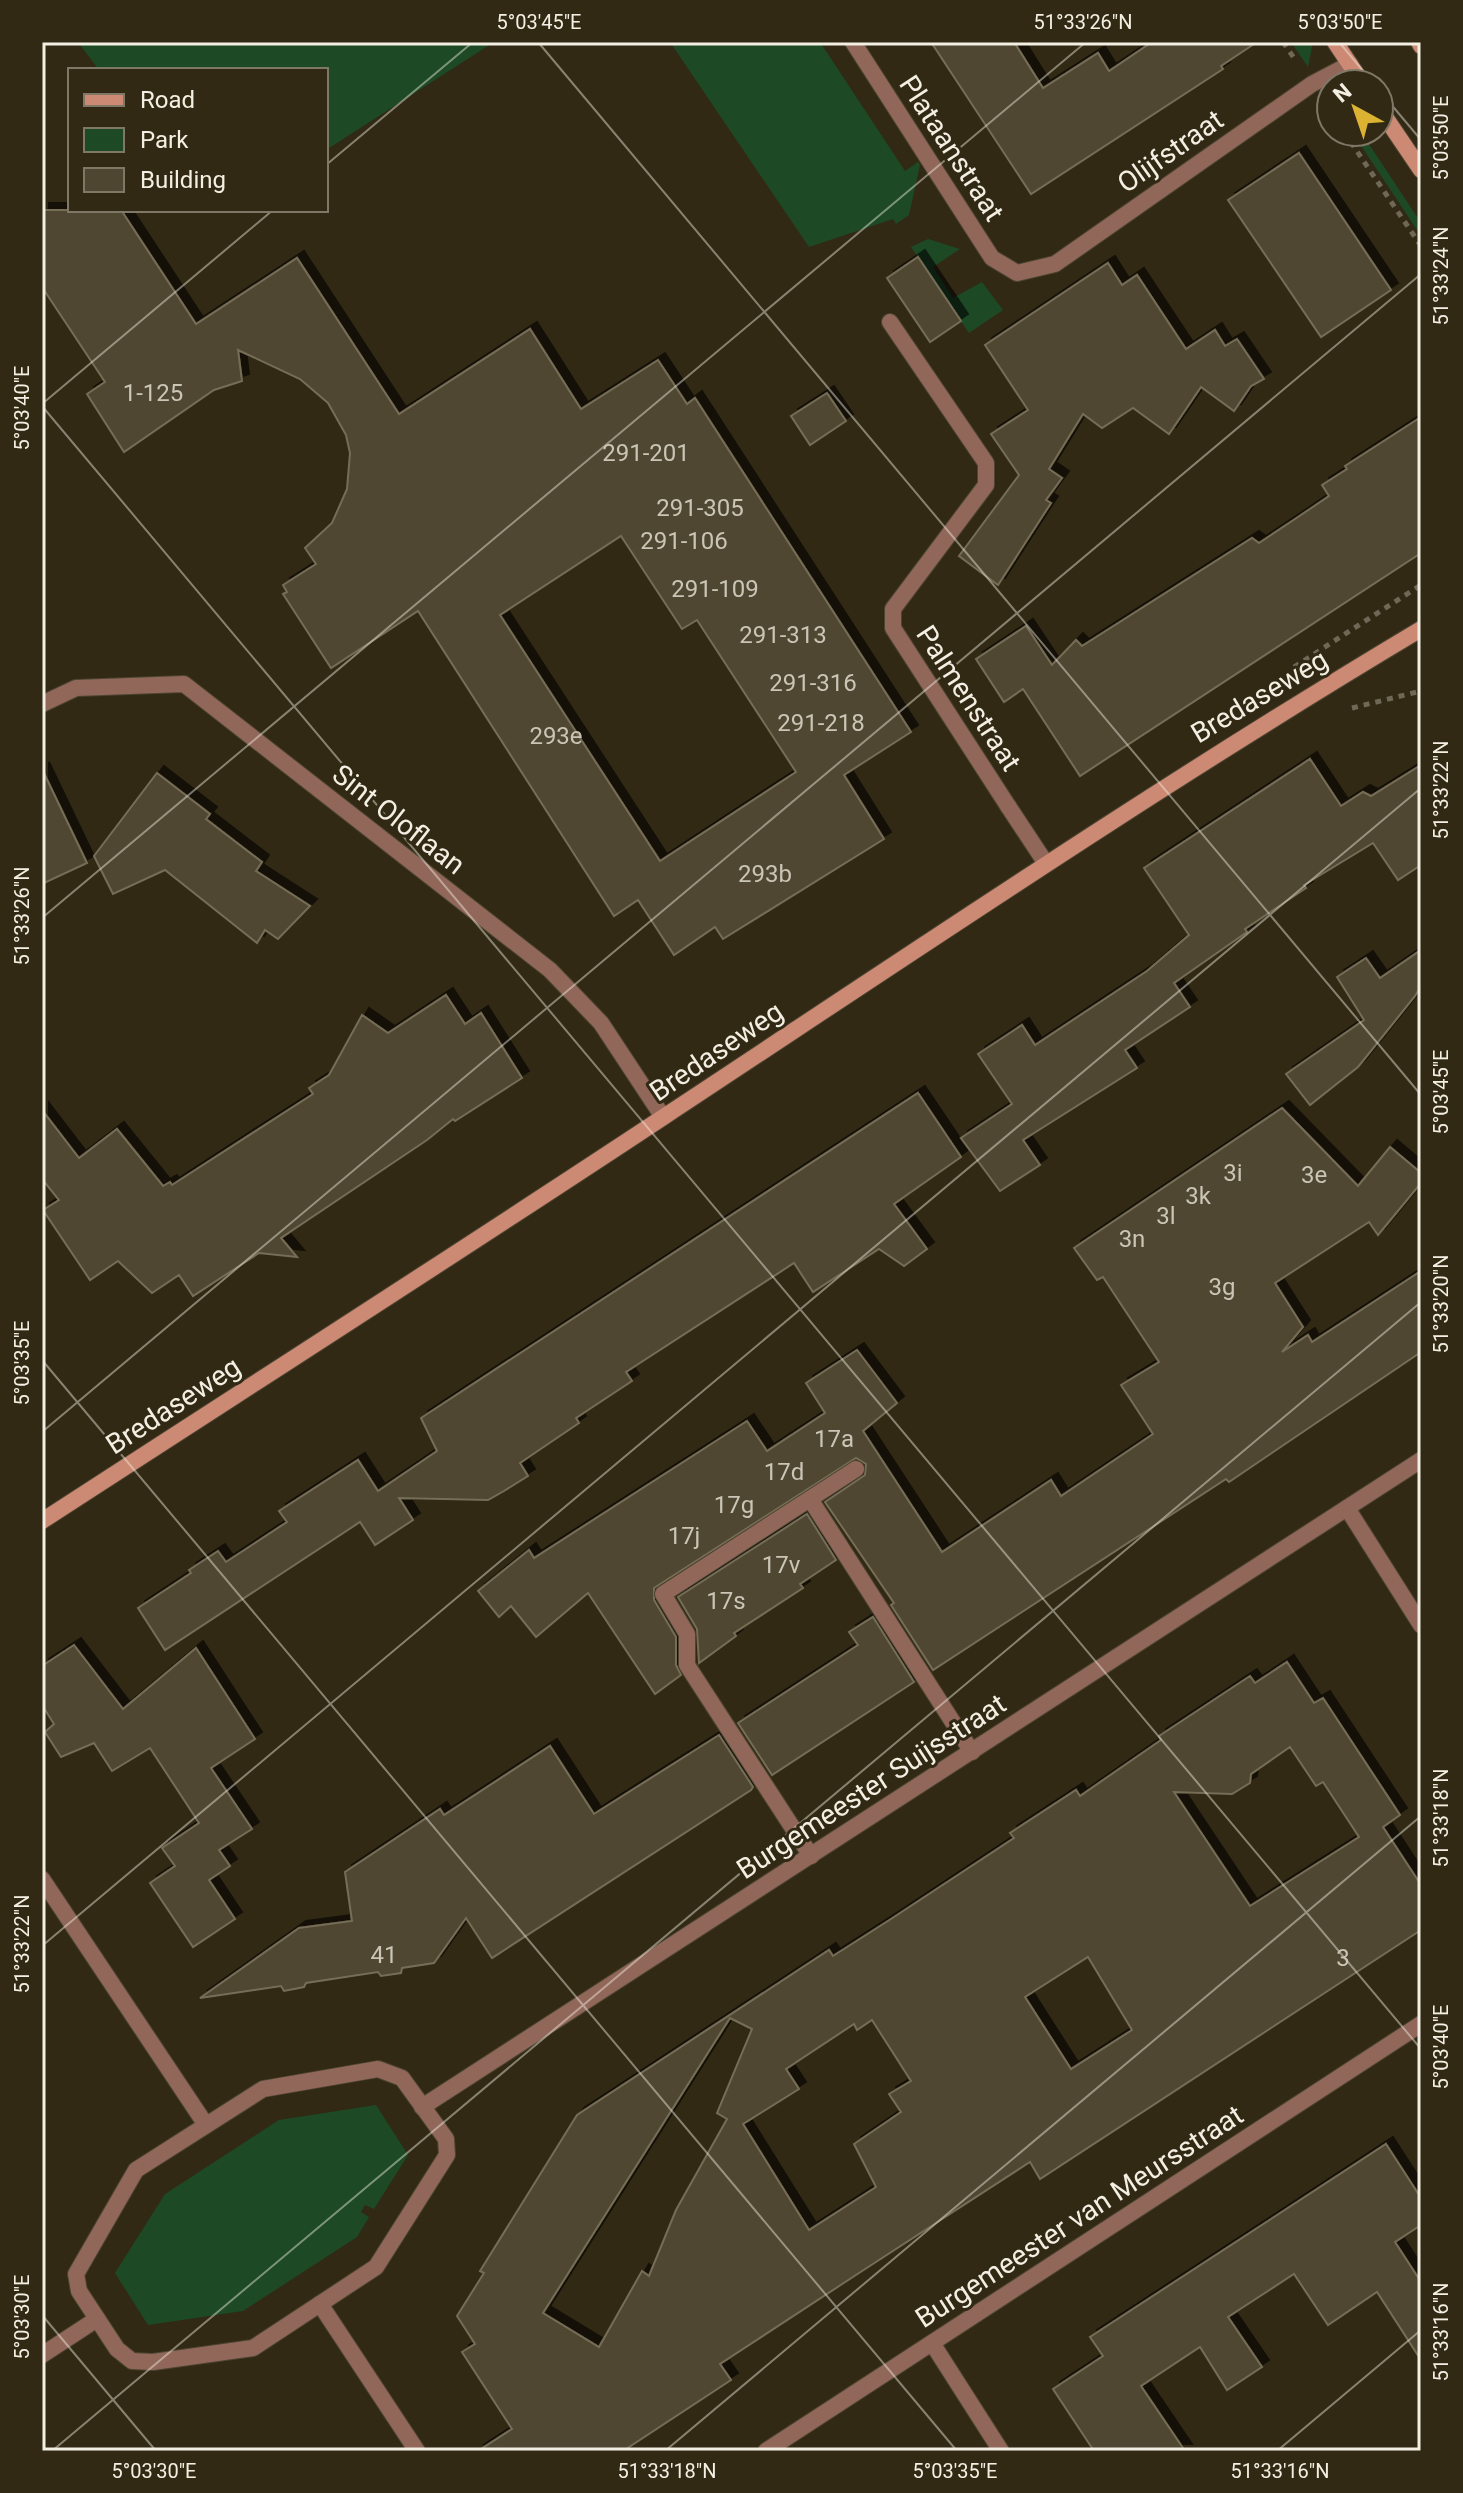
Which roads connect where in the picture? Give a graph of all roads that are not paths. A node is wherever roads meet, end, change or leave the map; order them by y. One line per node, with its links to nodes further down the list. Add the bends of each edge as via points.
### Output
1 (853, 42): 7 (street, Plataanstraat, via 992,258)
2 (1335, 42): 3 (street)
3 (1350, 64): 4 (street); 7 (street, Olijfstraat, via 1312,84 1055,264)
4 (1353, 68)
5 (1395, 132): 6 (street)
6 (1421, 170)
7 (1017, 273)
8 (890, 322): 11 (street, Palmenstraat, via 986,463 986,485 893,609 893,628)
9 (1421, 629): 11 (street, Bredaseweg)
10 (42, 704): 12 (street, Sint Oloflaan, via 76,688 184,684 550,970 601,1023)
11 (1045, 862): 12 (street, Bredaseweg)
12 (663, 1117): 17 (street, Bredaseweg)
13 (1421, 1460): 16 (street, Burgemeester Suijsstraat)
14 (856, 1469): 15 (street)
15 (810, 1499): 19 (street); 20 (street, via 663,1594 687,1634 687,1665)
16 (1347, 1508): 18 (street); 19 (street, Burgemeester Suijsstraat)
17 (42, 1521)
18 (1421, 1625)
19 (972, 1752): 20 (street, Burgemeester Suijsstraat)
20 (811, 1856): 23 (street, Burgemeester Suijsstraat)
21 (42, 1879): 24 (street)
22 (1421, 2024): 27 (street, Burgemeester van Meursstraat)
23 (422, 2107): 24 (street, via 402,2078 378,2069 263,2089); 25 (street, via 446,2139 441,2169 376,2267)
24 (206, 2125): 26 (street, via 136,2170 83,2257 76,2274 79,2291)
25 (320, 2304): 26 (street, via 253,2348 153,2362 132,2361); 29 (street)
26 (97, 2319): 28 (street)
27 (932, 2343): 30 (street, Burgemeester van Meursstraat); 31 (street)
28 (42, 2355)
29 (417, 2451)
30 (766, 2451)
31 (1001, 2451)

